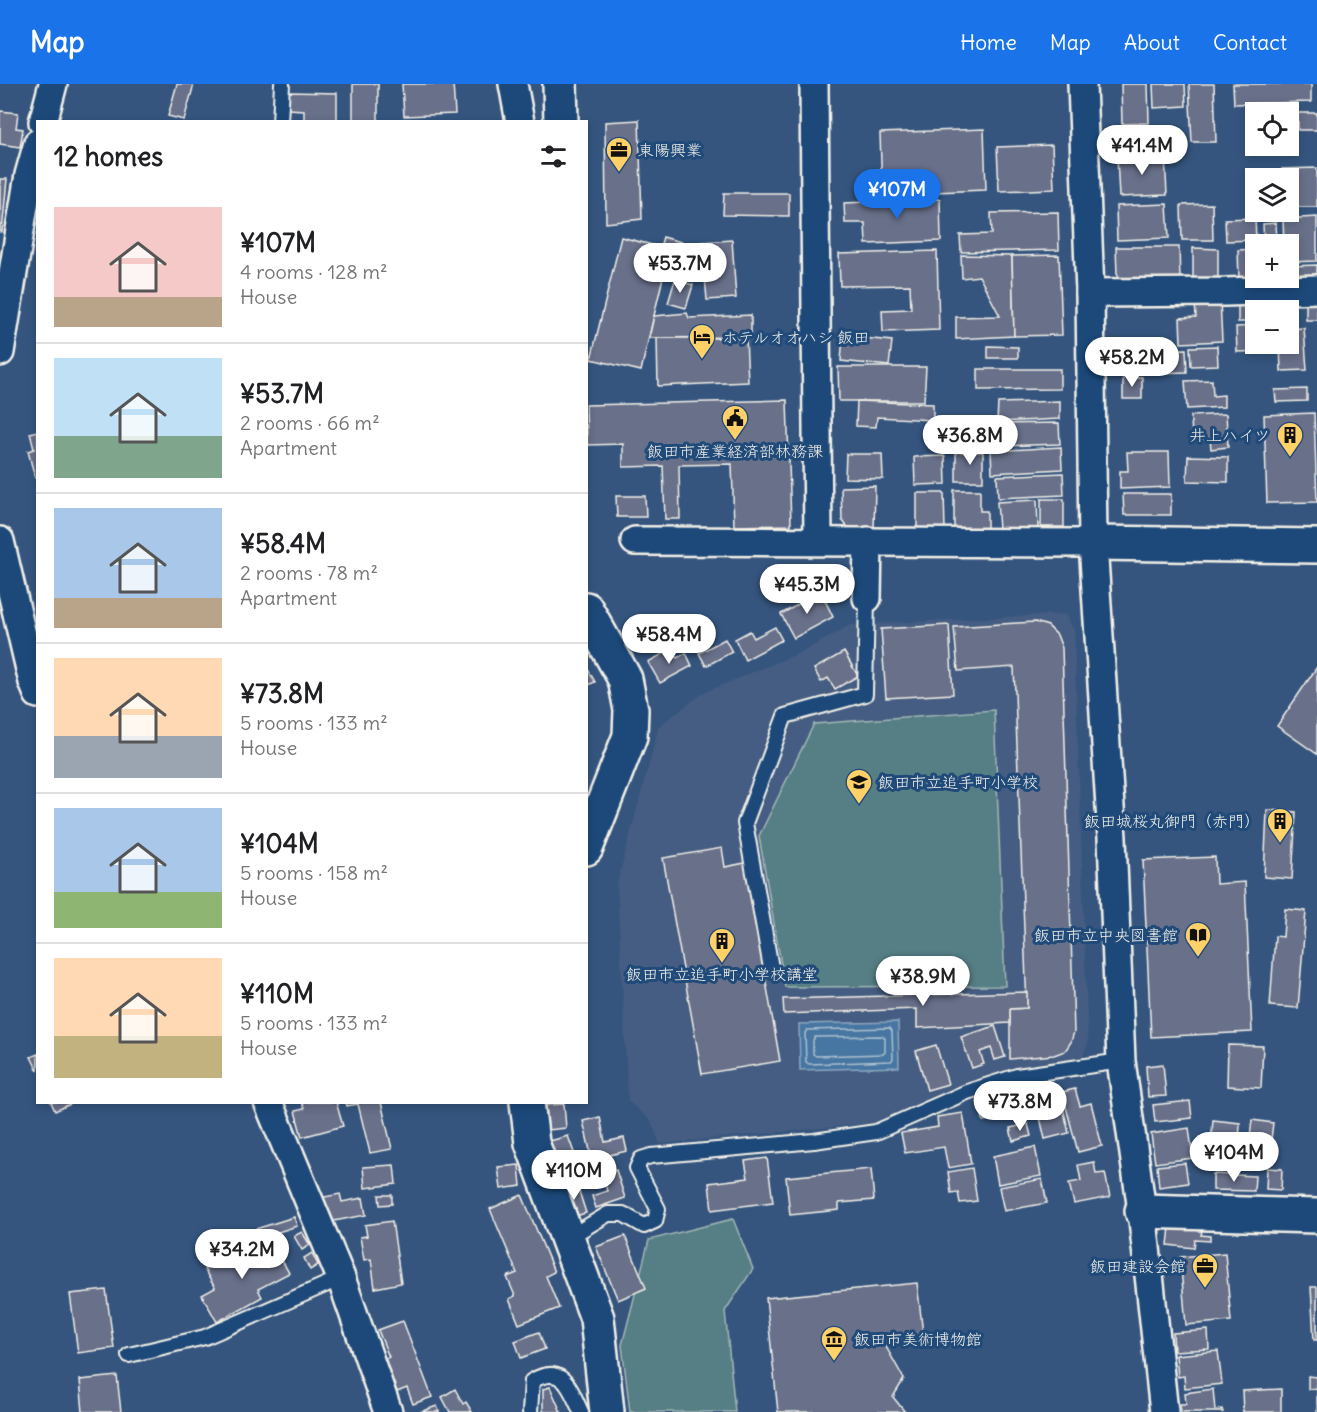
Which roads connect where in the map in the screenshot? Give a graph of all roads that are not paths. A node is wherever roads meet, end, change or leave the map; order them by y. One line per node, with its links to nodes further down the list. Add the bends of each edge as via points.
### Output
1 (53, 84): 7 (street)
2 (282, 84): 8 (lane)
3 (513, 84): 9 (street)
4 (560, 84): 10 (street)
5 (814, 84): 15 (street)
6 (1082, 84): 13 (street)
7 (44, 120)
8 (280, 120)
9 (520, 120)
10 (561, 120)
11 (36, 150): 14 (street)
12 (1317, 289): 13 (street)
13 (1090, 293): 19 (street)
14 (0, 352)
15 (819, 540): 17 (street); 18 (street)
16 (0, 541): 23 (street)
17 (635, 541)
18 (868, 541): 19 (street); 21 (street)
19 (1093, 543): 20 (street); 26 (street, via 1112,838)
20 (1317, 546)
21 (867, 598): 25 (lane, via 865,694 785,716 745,823)
22 (588, 613): 24 (street, via 625,679 631,710 630,736)
23 (36, 689)
24 (588, 843)
25 (771, 968)
26 (1121, 1060): 29 (street); 31 (lane, via 1017,1076 967,1092 876,1132 641,1159 638,1168 658,1209 654,1221 644,1226 623,1214 608,1214)
27 (269, 1104): 32 (street)
28 (527, 1104): 31 (street, via 532,1143)
29 (1142, 1212): 30 (street); 38 (street)
30 (1317, 1216)
31 (568, 1238): 37 (street, via 597,1318)
32 (341, 1278): 33 (lane, via 205,1337); 34 (street)
33 (129, 1355)
34 (388, 1412)
35 (530, 1412): 36 (lane, via 532,1381 542,1375 566,1380)
36 (581, 1412)
37 (607, 1412)
38 (1164, 1412)

